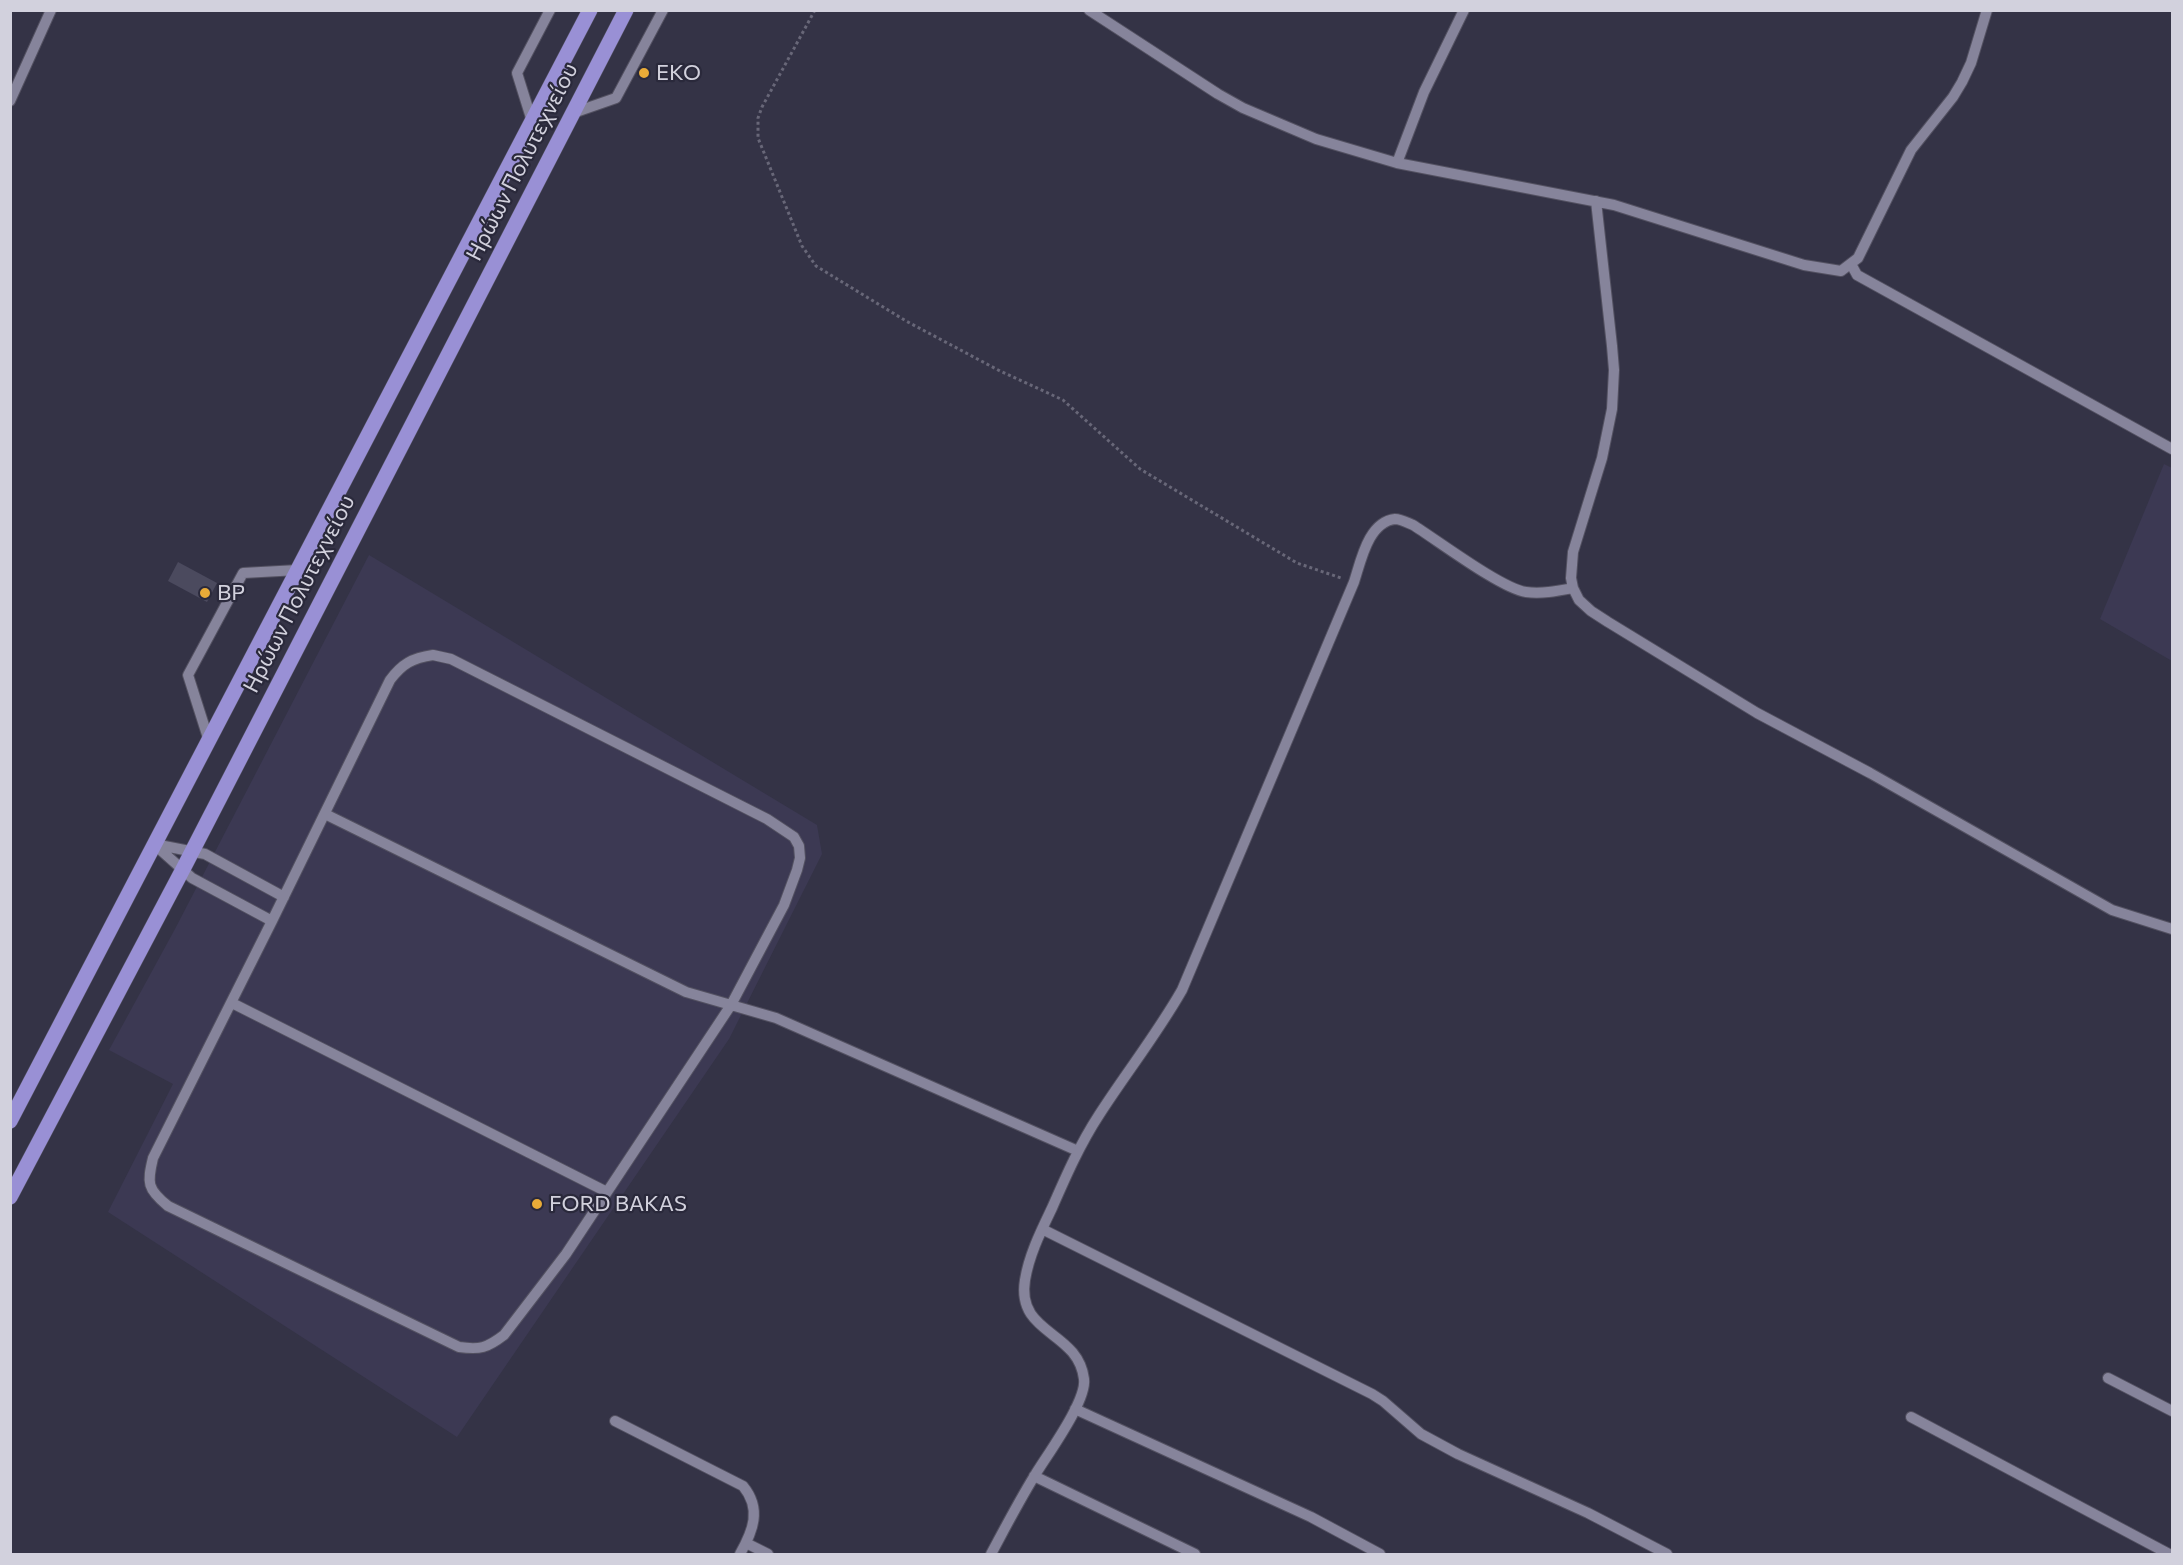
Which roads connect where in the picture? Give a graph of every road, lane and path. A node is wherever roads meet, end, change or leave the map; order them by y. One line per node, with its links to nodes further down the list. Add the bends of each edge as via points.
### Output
1 (51, 10): 10 (street)
2 (550, 10): 12 (street, via 517,73)
3 (590, 10): 12 (main road, Ηρώων Πολυτεχνείου)
4 (626, 10): 11 (main road, Ηρώων Πολυτεχνείου)
5 (663, 10): 11 (street, via 616,98)
6 (815, 10): 18 (path, via 762,107 758,130 802,246 816,266 906,321 1063,400 1140,470 1287,557)
7 (1089, 10): 13 (street, via 1243,108 1317,139)
8 (1464, 10): 13 (street, via 1424,92)
9 (1987, 10): 15 (street, via 1962,82 1911,150 1858,258)
10 (10, 101)
11 (573, 113): 23 (main road, Ηρώων Πολυτεχνείου)
12 (532, 121): 17 (main road, Ηρώων Πολυτεχνείου)
13 (1397, 163): 14 (street)
14 (1596, 201): 15 (street, via 1804,265 1841,271); 19 (street, via 1614,370 1612,409 1574,552)
15 (1851, 264): 16 (street, via 1857,275)
16 (2172, 449)
17 (298, 570): 20 (main road, Ηρώων Πολυτεχνείου); 20 (street, via 243,573 188,675)
18 (1354, 582): 19 (street, via 1370,538 1382,523 1397,519 1413,525 1504,584 1524,592); 31 (street, via 1182,990)
19 (1573, 588): 27 (street, via 1591,611 1757,713 2112,910)
20 (209, 741): 22 (main road, Ηρώων Πολυτεχνείου)
21 (325, 814): 25 (street); 29 (street, via 686,992); 29 (street, via 400,666 415,657 451,659 767,819 794,837 800,858 792,887)
22 (154, 844): 23 (street); 24 (street); 30 (main road, Ηρώων Πολυτεχνείου)
23 (192, 850): 24 (main road, Ηρώων Πολυτεχνείου); 25 (street)
24 (182, 870): 26 (street); 33 (main road, Ηρώων Πολυτεχνείου)
25 (284, 897): 26 (street)
26 (272, 921): 28 (street)
27 (2172, 929)
28 (232, 1003): 32 (street); 32 (street, via 153,1158 148,1178 154,1195 168,1206 459,1347 474,1349 490,1346 504,1335)
29 (731, 1005): 31 (street, via 776,1018); 32 (street)
30 (10, 1120)
31 (1078, 1151): 34 (street)
32 (607, 1192)
33 (10, 1197)
34 (1042, 1229): 36 (street, via 1025,1280 1024,1305 1037,1323 1078,1358 1085,1381); 47 (street, via 1372,1394 1421,1434 1458,1454)
35 (2108, 1378): 37 (street)
36 (1076, 1409): 40 (street); 46 (street, via 1311,1517)
37 (2172, 1411)
38 (1911, 1417): 48 (street)
39 (615, 1421): 41 (street, via 743,1486 754,1505 754,1520)
40 (1034, 1476): 44 (street); 45 (street)
41 (746, 1543): 42 (street); 43 (street)
42 (740, 1554)
43 (768, 1554)
44 (991, 1554)
45 (1195, 1554)
46 (1380, 1554)
47 (1667, 1554)
48 (2169, 1554)

